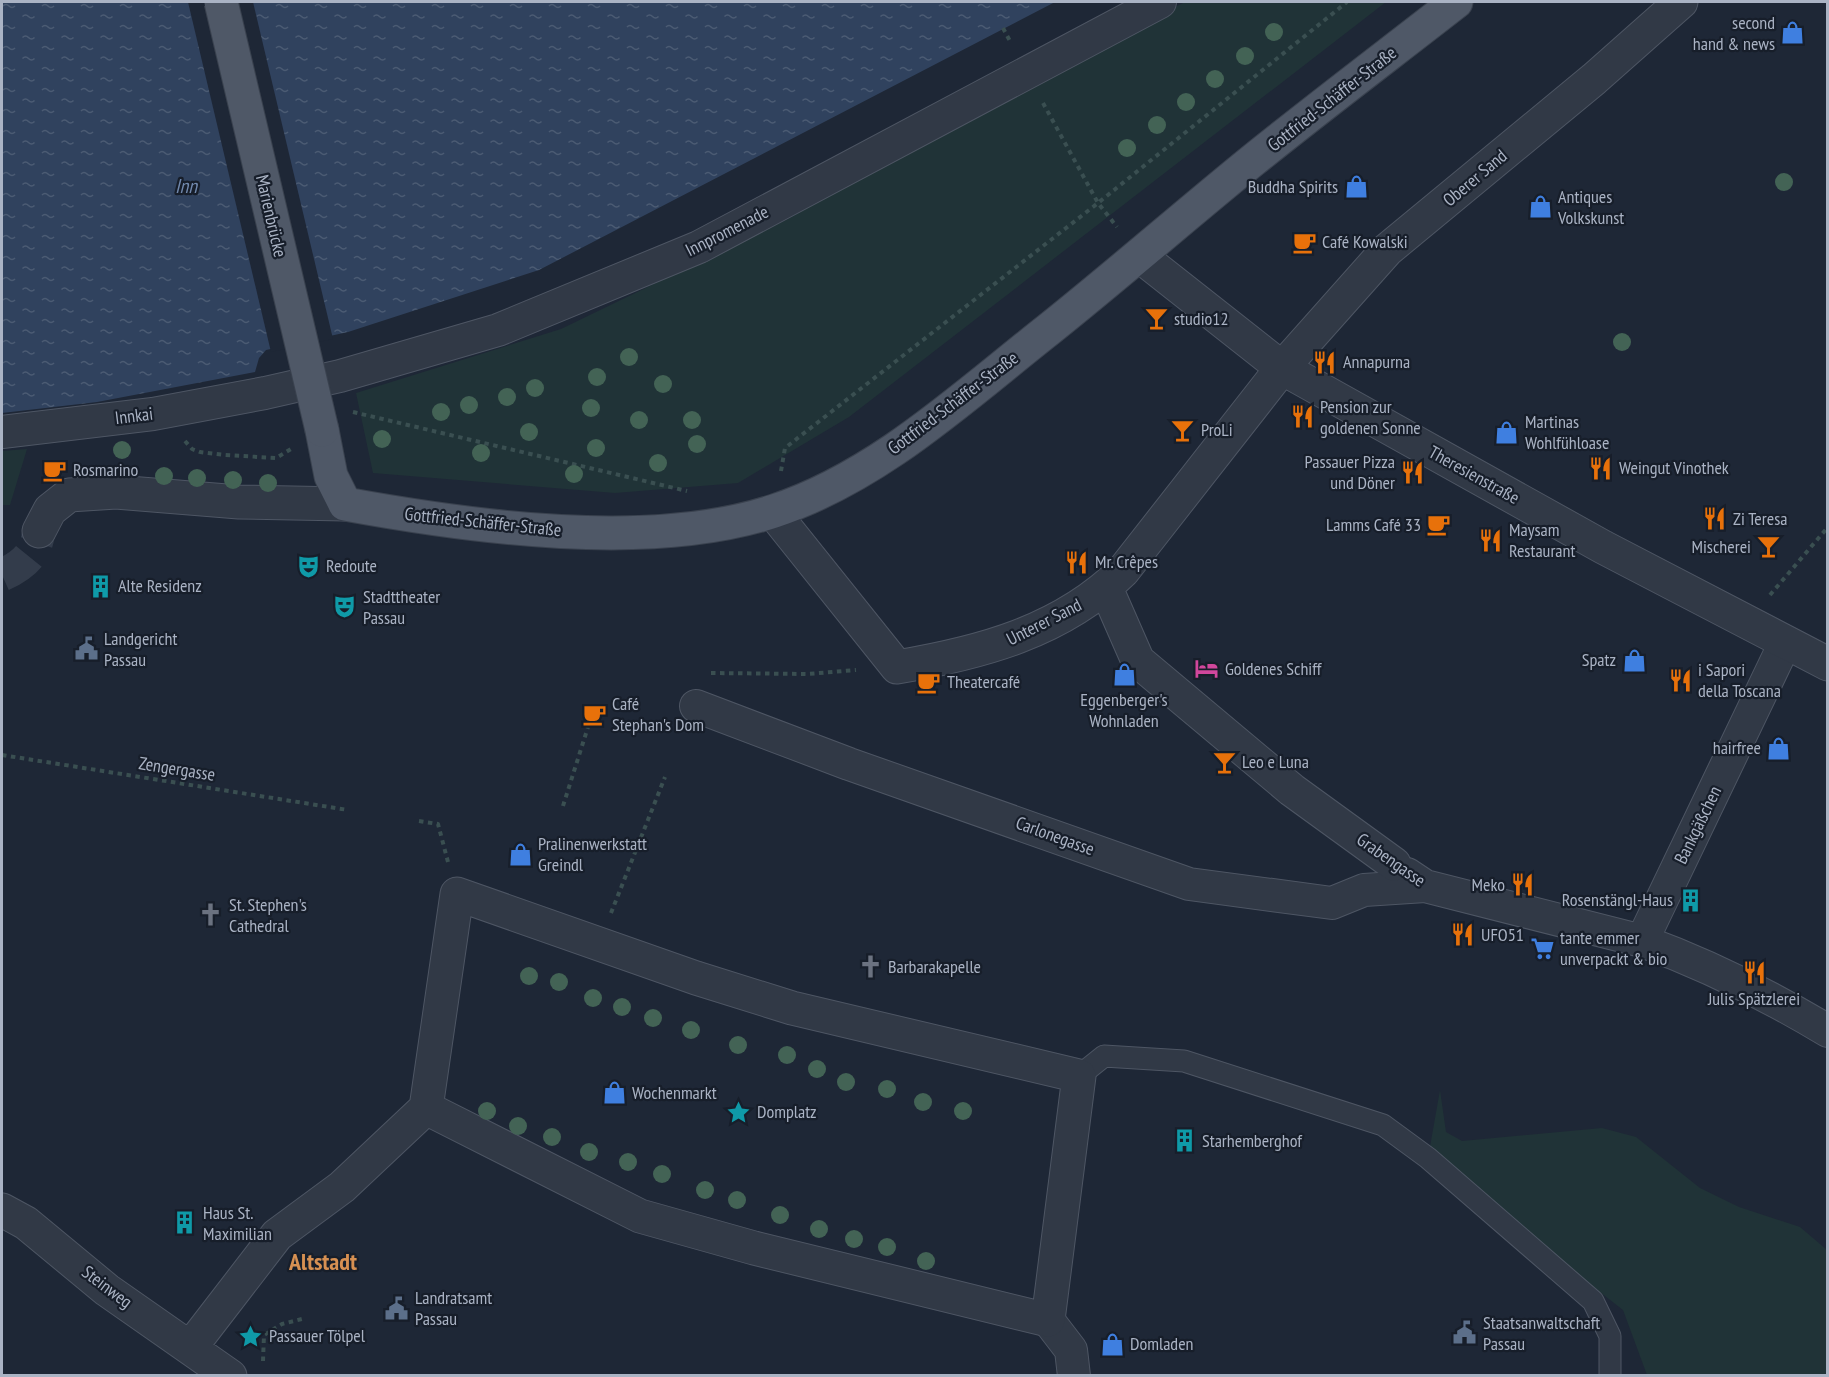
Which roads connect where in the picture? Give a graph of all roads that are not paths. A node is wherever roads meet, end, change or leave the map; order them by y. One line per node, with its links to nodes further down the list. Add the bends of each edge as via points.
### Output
1 (220, 2): 9 (main road, Marienbrücke, bridge, via 332,421 332,476)
2 (1160, 2): 7 (street, Innpromenade, via 699,247 498,330 340,376)
3 (1456, 2): 5 (main road, Gottfried-Schäffer-Straße, via 1251,162)
4 (1681, 2): 6 (street, Oberer Sand, via 1387,250)
5 (1140, 256): 6 (street, Theresienstraße); 10 (main road, Gottfried-Schäffer-Straße, via 893,449 833,485)
6 (1282, 368): 12 (street, Unterer Sand); 13 (street, Theresienstraße, via 1603,547)
7 (265, 393): 8 (street, Innkai, via 153,414)
8 (2, 432)
9 (345, 504): 10 (main road, Gottfried-Schäffer-Straße, via 468,523 585,532 701,527); 11 (street, Gottfried-Schäffer-Straße, via 239,502 116,492 69,495 50,510)
10 (773, 512): 12 (street, Unterer Sand, via 897,667 957,657 1017,639)
11 (39, 531)
12 (1106, 588): 16 (street, Grabengasse, via 1138,661 1292,790)
13 (1785, 643): 14 (street, Theresienstraße); 18 (street, Bankgäßchen)
14 (1827, 664)
15 (696, 706): 17 (street, Carlonegasse, via 1189,884 1332,903 1364,890)
16 (1394, 864): 17 (street, Grabengasse)
17 (1425, 886): 18 (street, Grabengasse)
18 (1642, 942): 19 (street, Grabengasse, via 1735,979)
19 (1827, 1031)
20 (1079, 1076): 21 (street, via 792,1008 457,894); 23 (street); 27 (lane, via 1104,1056 1184,1061 1383,1125 1428,1158 1593,1301 1610,1336)
21 (426, 1108): 23 (street, via 640,1216); 24 (street, via 342,1187 277,1235)
22 (14, 1217): 24 (street, Steinweg, via 107,1290)
23 (1048, 1320): 26 (street, via 1071,1350)
24 (190, 1348): 25 (street, Steinweg)
25 (230, 1376)
26 (1074, 1376)
27 (1610, 1376)

